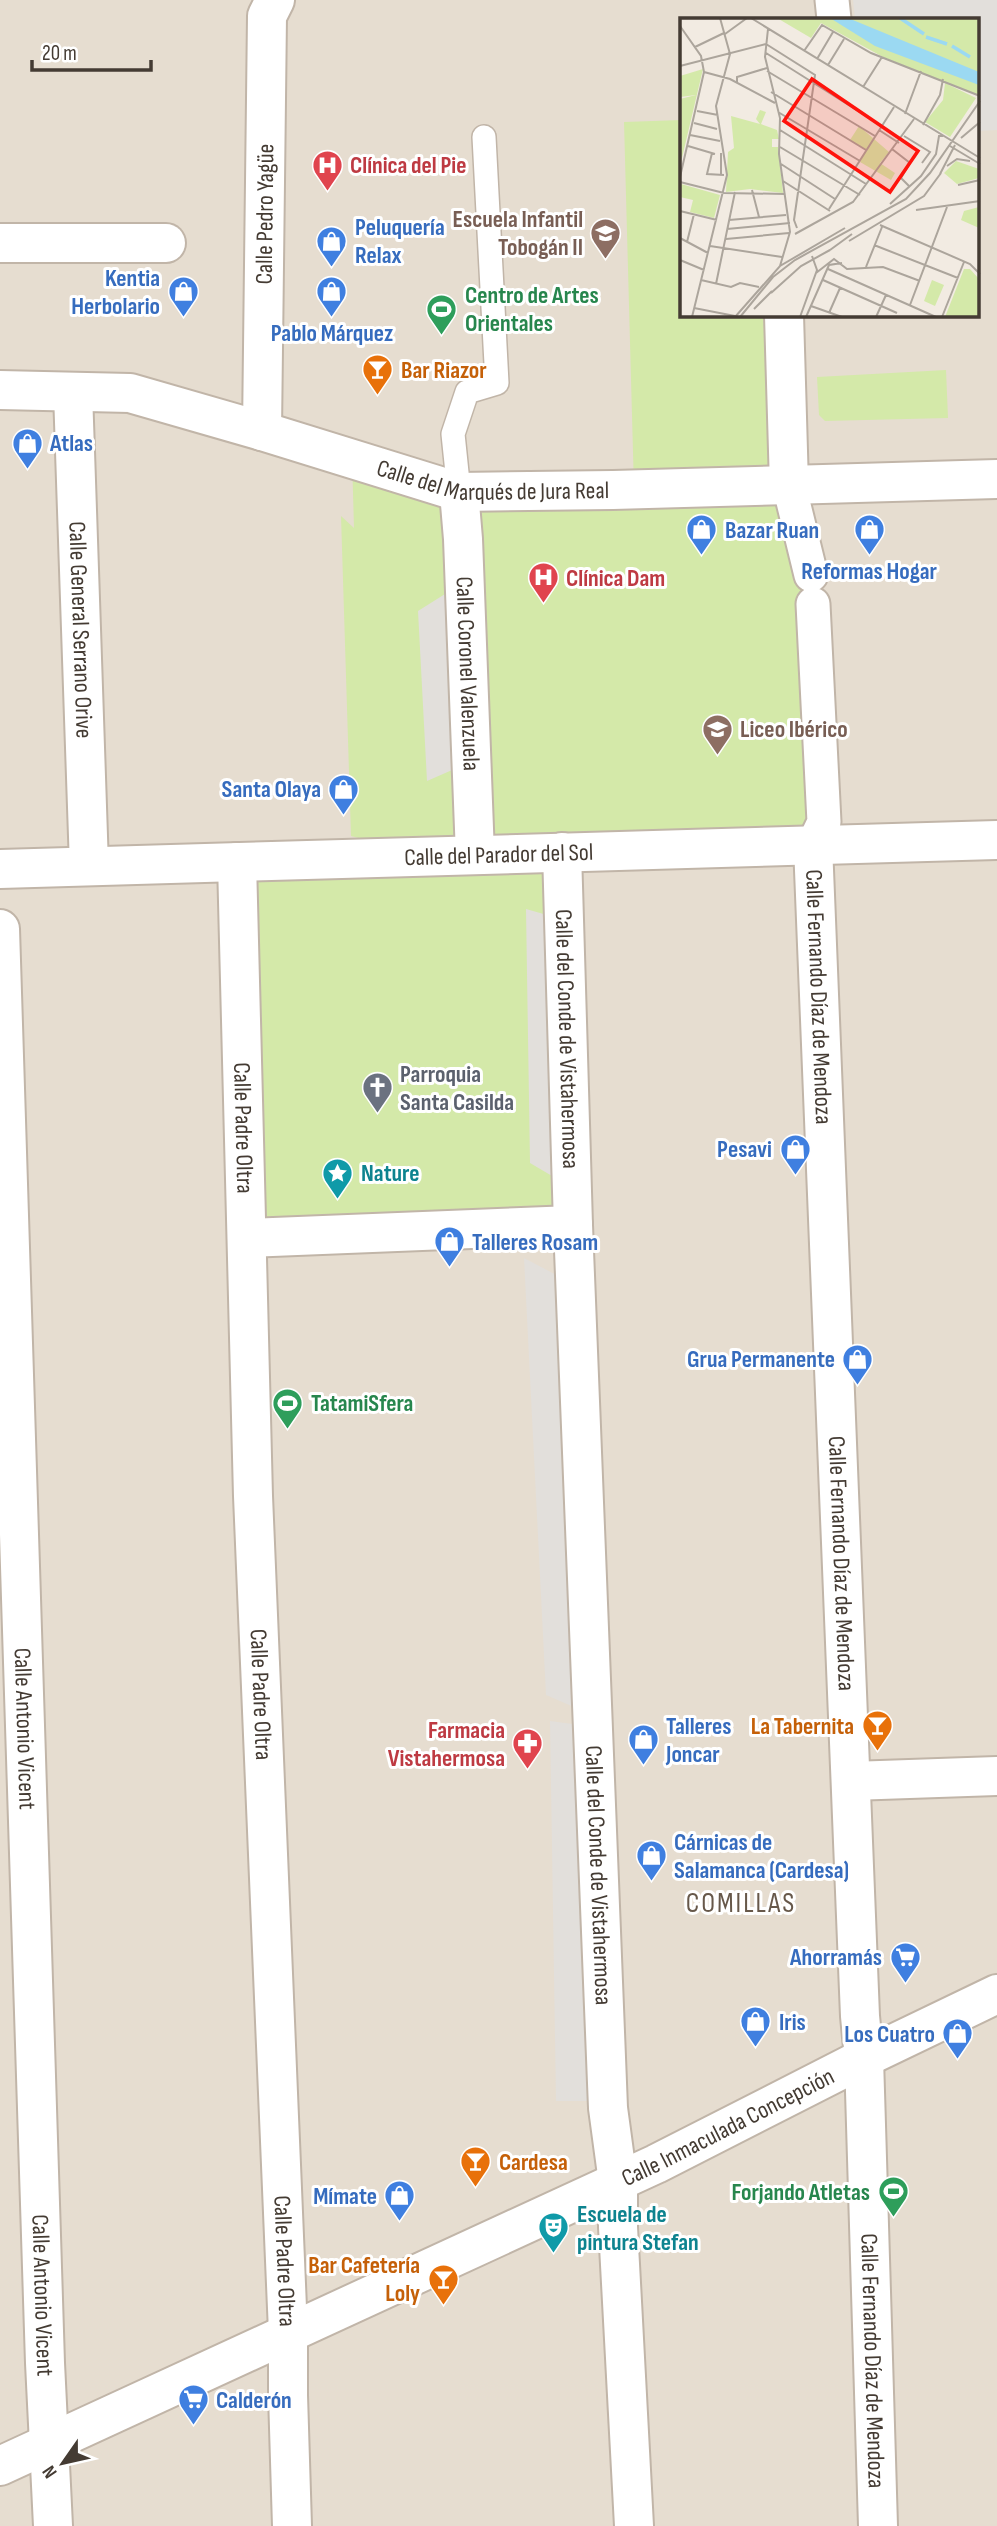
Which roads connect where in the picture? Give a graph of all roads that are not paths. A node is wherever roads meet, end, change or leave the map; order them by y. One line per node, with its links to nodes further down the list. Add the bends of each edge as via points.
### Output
1 (275, 0): 10 (street, Calle Pedro Yagüe, via 267,16)
2 (832, 0): 3 (street)
3 (834, 18)
4 (484, 137): 13 (lane, via 497,383 467,392 453,434)
5 (0, 243): 6 (street)
6 (166, 243)
7 (784, 317): 12 (street, Calle Fernando Díaz de Mendoza)
8 (0, 390): 9 (street, Calle del Marqués de Jura Real)
9 (73, 392): 10 (street, Calle del Marqués de Jura Real, via 130,393); 19 (street, Calle General Serrano Orive)
10 (262, 431): 13 (street, Calle del Marqués de Jura Real)
11 (997, 478): 12 (street, Calle del Marqués de Jura Real)
12 (789, 485): 13 (street, Calle del Marqués de Jura Real); 15 (street, Calle Fernando Díaz de Mendoza, via 812,590 824,822)
13 (459, 492): 17 (street, Calle Coronel Valenzuela)
14 (997, 840): 15 (street, Calle del Parador del Sol)
15 (813, 845): 16 (street, Calle del Parador del Sol); 25 (street, Calle Fernando Díaz de Mendoza)
16 (562, 852): 17 (street, Calle del Parador del Sol); 22 (street, Calle del Conde de Vistahermosa)
17 (475, 855): 18 (street, Calle del Parador del Sol)
18 (237, 862): 19 (street, Calle del Parador del Sol); 23 (street, Calle Padre Oltra)
19 (89, 866): 20 (street, Calle del Parador del Sol)
20 (0, 869)
21 (0, 929): 30 (street, Calle Antonio Vicent)
22 (573, 1225): 23 (street); 28 (street, Calle del Conde de Vistahermosa, via 608,2108)
23 (248, 1238): 29 (street, Calle Padre Oltra, via 253,1496)
24 (997, 1776): 25 (street)
25 (851, 1781): 27 (street, Calle Fernando Díaz de Mendoza)
26 (997, 1994): 27 (street, Calle Inmaculada Concepción)
27 (864, 2058): 28 (street, Calle Inmaculada Concepción); 35 (street, Calle Fernando Díaz de Mendoza)
28 (618, 2182): 29 (street, Calle Inmaculada Concepción); 34 (street, Calle del Conde de Vistahermosa)
29 (288, 2332): 30 (street, Calle Inmaculada Concepción); 33 (street, Calle Padre Oltra)
30 (50, 2442): 31 (street, Calle Inmaculada Concepción); 32 (street, Calle Antonio Vicent)
31 (0, 2466)
32 (53, 2526)
33 (292, 2526)
34 (634, 2526)
35 (878, 2526)

